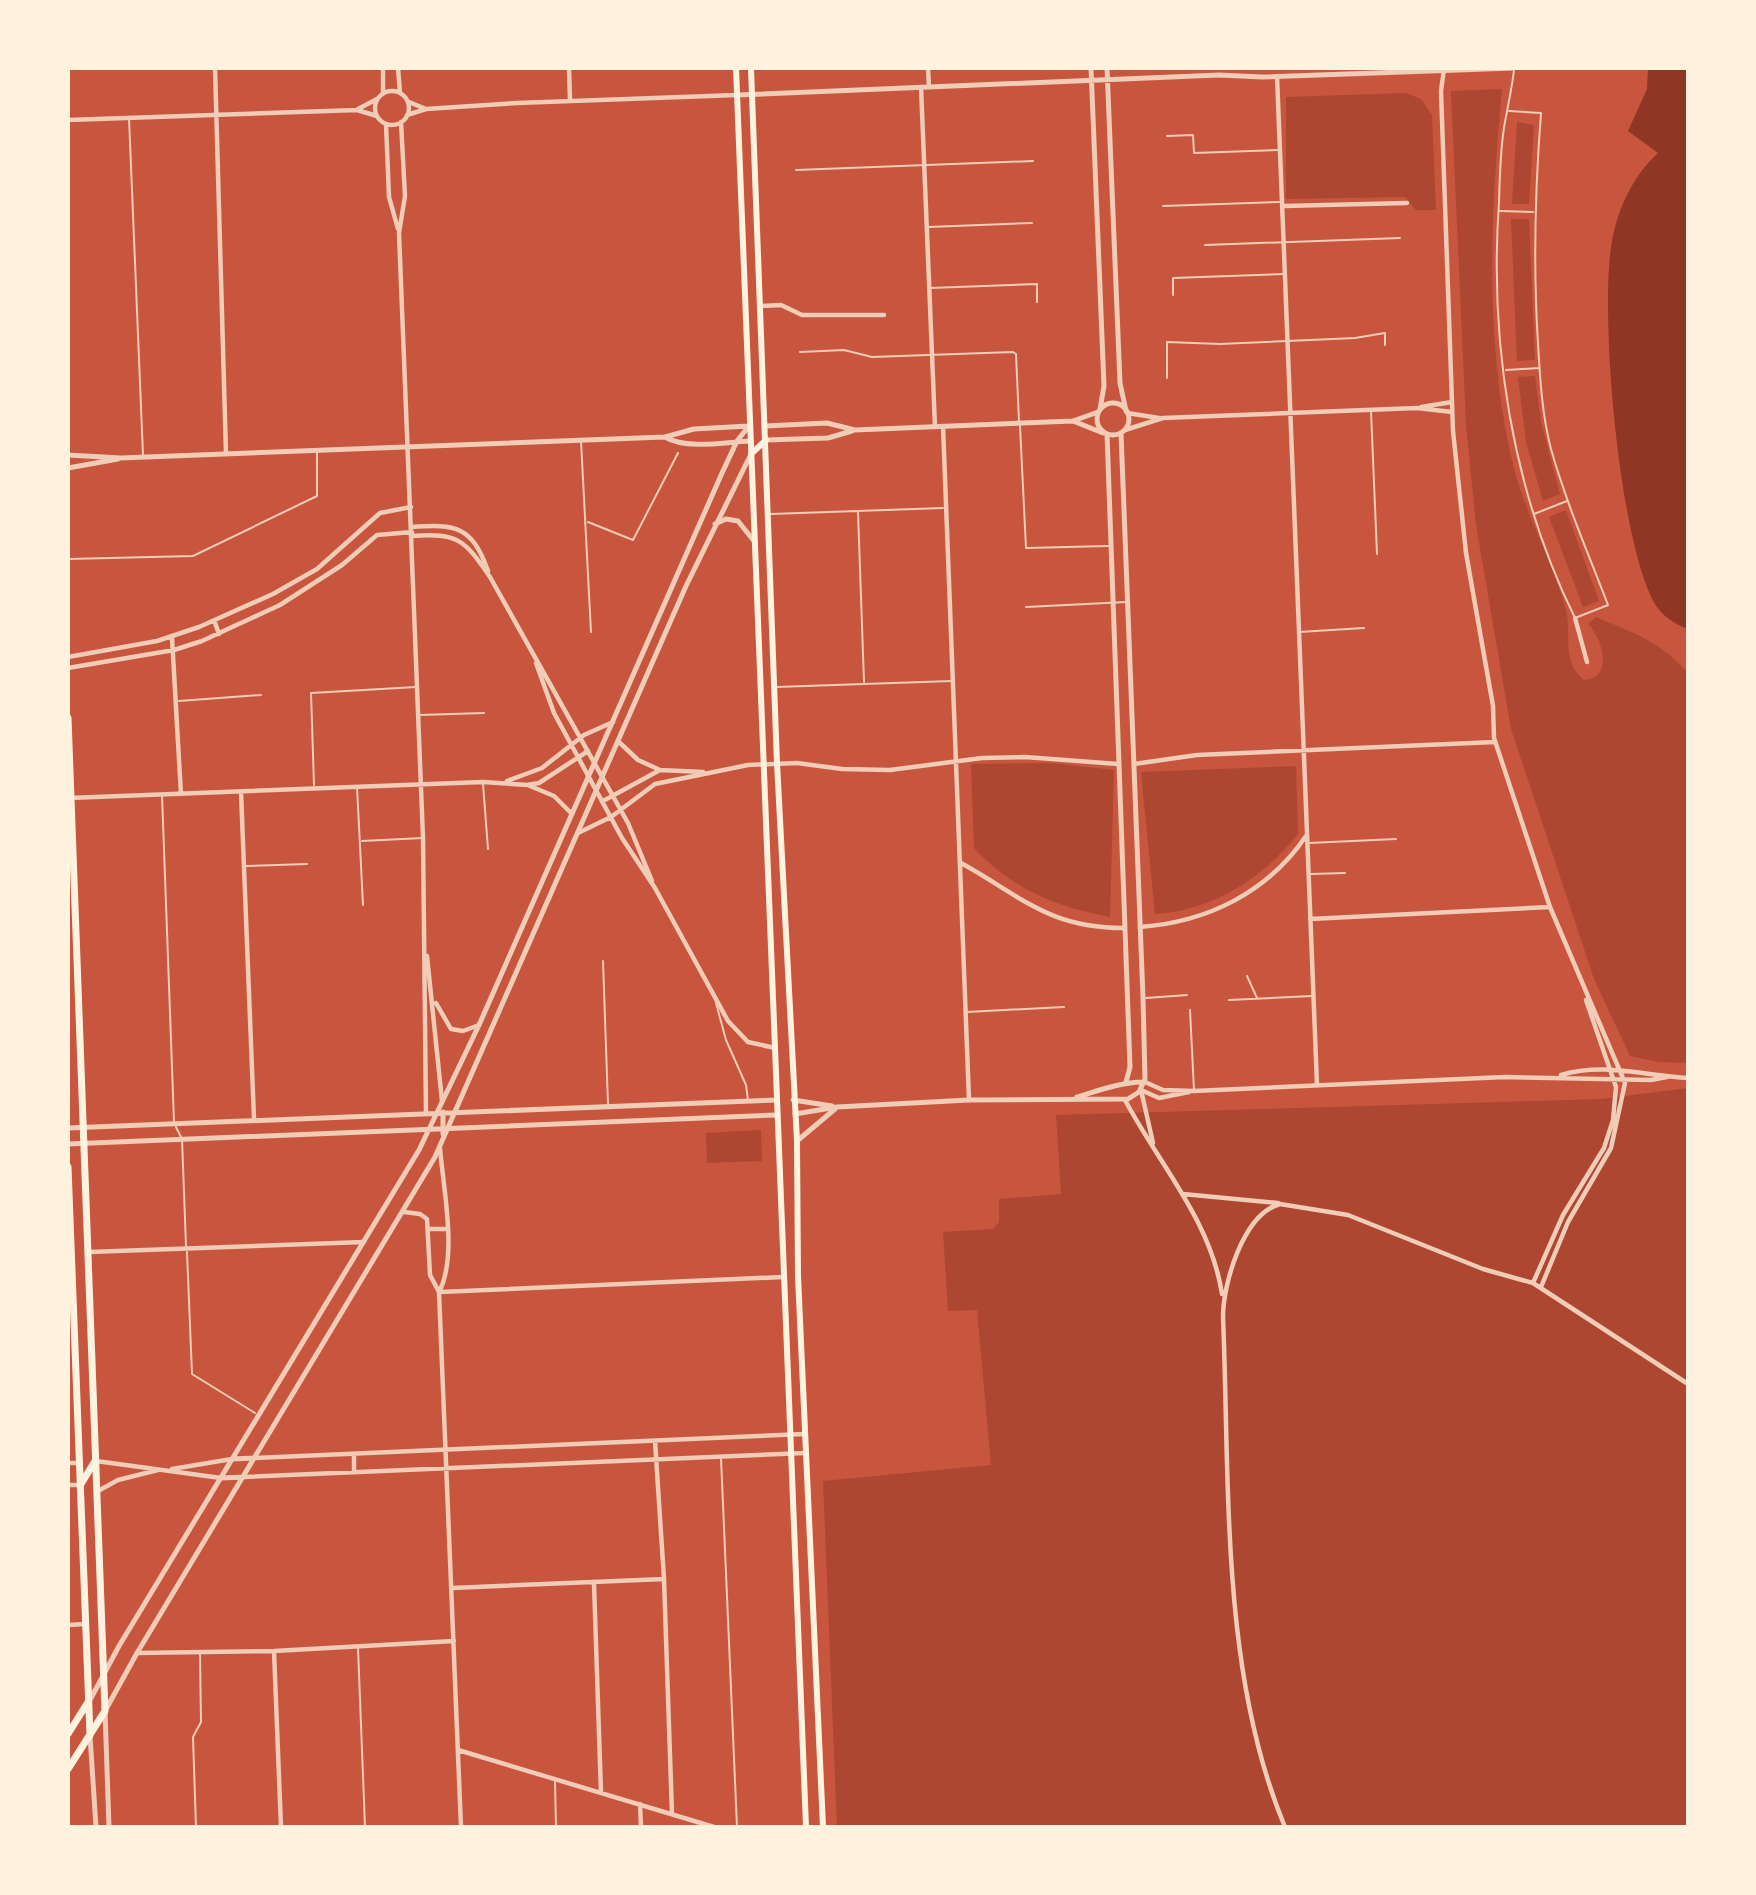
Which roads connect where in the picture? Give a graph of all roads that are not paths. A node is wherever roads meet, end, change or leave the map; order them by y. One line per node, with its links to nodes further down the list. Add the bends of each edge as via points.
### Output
1 (215, 68): 28 (street)
2 (383, 68): 18 (street)
3 (398, 68): 19 (street)
4 (569, 68): 23 (street)
5 (736, 68): 21 (main road)
6 (751, 68): 20 (main road)
7 (928, 68): 16 (street)
8 (1091, 68): 15 (street)
9 (1107, 68): 14 (street)
10 (1277, 68): 13 (lane)
11 (1445, 69): 12 (street); 13 (street); 68 (street, via 1441,91)
12 (1514, 69): 27 (lane)
13 (1277, 76): 14 (street); 36 (street)
14 (1107, 81): 15 (street); 47 (street)
15 (1091, 82): 16 (street); 46 (street)
16 (929, 87): 17 (street)
17 (921, 88): 20 (street); 38 (street)
18 (383, 93): 19 (street); 22 (street)
19 (400, 93): 24 (street)
20 (752, 94): 21 (street); 57 (main road)
21 (737, 95): 23 (street); 79 (main road)
22 (377, 99): 26 (street); 30 (street)
23 (570, 101): 25 (street)
24 (408, 102): 25 (street); 29 (street)
25 (426, 109): 29 (street)
26 (357, 110): 28 (street); 30 (street)
27 (1509, 111): 43 (lane); 44 (lane, via 1541,113)
28 (217, 114): 31 (street); 93 (street)
29 (407, 115): 33 (street)
30 (377, 116): 34 (street)
31 (129, 117): 32 (street); 96 (lane)
32 (68, 122)
33 (401, 122): 34 (street); 49 (street, via 405,196)
34 (386, 124): 49 (street, via 389,197)
35 (1167, 136): 36 (lane, via 1193,135 1194,153)
36 (1279, 150): 41 (street)
37 (1033, 161): 38 (lane)
38 (924, 163): 39 (lane); 48 (street)
39 (796, 170)
40 (1407, 203): 41 (street)
41 (1282, 204): 42 (lane); 51 (street)
42 (1163, 206)
43 (1498, 211): 44 (lane); 66 (lane)
44 (1534, 212): 65 (lane)
45 (1032, 223): 48 (lane)
46 (1097, 226): 47 (street); 59 (street)
47 (1113, 226): 60 (street)
48 (927, 227): 54 (street)
49 (400, 233): 90 (street)
50 (1400, 239): 51 (lane)
51 (1285, 242): 52 (lane); 53 (street)
52 (1205, 245)
53 (1284, 274): 55 (lane, via 1173,278); 61 (street)
54 (929, 288): 56 (lane, via 1037,284); 64 (street)
55 (1173, 295)
56 (1037, 302)
57 (761, 306): 58 (street, via 781,305 802,315); 78 (main road)
58 (884, 314)
59 (1101, 320): 60 (street); 70 (street, via 1104,386)
60 (1117, 320): 72 (street, via 1120,383)
61 (1289, 340): 62 (lane, via 1385,333); 67 (lane, via 1167,342); 73 (street)
62 (1385, 345)
63 (800, 352): 64 (lane, via 844,350 872,358)
64 (932, 355): 77 (lane, via 1016,354); 81 (street)
65 (1540, 368): 66 (lane); 99 (lane, via 1551,448)
66 (1504, 370): 103 (lane, via 1517,461)
67 (1167, 378)
68 (1452, 402): 69 (street); 74 (street)
69 (1417, 408): 71 (street); 74 (street)
70 (1099, 410): 72 (street, via 1114,403); 76 (street); 84 (street, via 1097,424)
71 (1371, 410): 73 (street); 113 (lane)
72 (1127, 412): 75 (street); 83 (street)
73 (1291, 412): 75 (street); 123 (street)
74 (1452, 412): 143 (street, via 1466,553)
75 (1163, 418): 83 (street)
76 (1073, 421): 77 (street); 84 (street)
77 (1020, 423): 80 (street); 111 (lane, via 1026,548)
78 (765, 425): 79 (main road); 82 (street, via 827,424); 86 (main road)
79 (749, 426): 85 (street, via 694,429); 88 (street); 89 (main road)
80 (943, 426): 81 (street); 101 (street)
81 (935, 427): 82 (street)
82 (855, 430): 86 (street, via 828,438)
83 (1123, 431): 84 (street); 112 (street)
84 (1106, 434): 111 (street)
85 (665, 437): 87 (street); 88 (street, via 671,441)
86 (766, 440): 89 (main road); 94 (main road); 104 (main road)
87 (581, 441): 90 (street); 105 (lane)
88 (737, 441): 89 (street); 140 (street)
89 (750, 441): 94 (main road)
90 (409, 447): 91 (street); 100 (street)
91 (317, 450): 93 (street); 114 (lane, via 317,496 196,555)
92 (678, 453): 105 (lane, via 633,540)
93 (226, 454): 96 (street)
94 (751, 454): 106 (street); 110 (main road)
95 (68, 455): 97 (street)
96 (143, 457): 97 (street)
97 (121, 458): 98 (street)
98 (68, 467)
99 (1569, 501): 103 (lane); 119 (lane, via 1608,605)
100 (411, 508): 107 (street); 120 (street, via 380,513 317,569)
101 (948, 508): 102 (lane); 131 (street)
102 (858, 511): 104 (lane); 132 (lane)
103 (1534, 513): 119 (lane)
104 (769, 514): 134 (main road)
105 (587, 521): 122 (lane)
106 (715, 524): 110 (street, via 726,519 738,521); 142 (street)
107 (412, 532): 108 (street, via 450,526); 109 (street, via 444,534); 124 (street, via 377,535 290,599); 133 (street)
108 (466, 533): 109 (street); 115 (street, via 479,549)
109 (459, 542): 115 (street)
110 (755, 543): 150 (main road)
111 (1110, 546): 112 (lane); 117 (street)
112 (1126, 546): 116 (street)
113 (1377, 554)
114 (68, 559)
115 (490, 577): 129 (street)
116 (1128, 602): 117 (lane); 153 (street)
117 (1113, 603): 118 (lane); 152 (street)
118 (1026, 607)
119 (1575, 618): 128 (street)
120 (214, 620): 124 (street); 125 (street)
121 (1364, 628): 123 (lane)
122 (591, 632)
123 (1298, 632): 145 (street)
124 (219, 634): 126 (street)
125 (172, 637): 126 (street); 127 (street)
126 (174, 650): 130 (street); 136 (street)
127 (68, 657)
128 (1587, 662)
129 (536, 663): 141 (street); 144 (street)
130 (68, 668)
131 (953, 681): 132 (lane); 149 (street)
132 (864, 683): 134 (lane)
133 (417, 687): 138 (street); 163 (lane, via 311,693)
134 (774, 687): 151 (main road)
135 (261, 695): 136 (lane)
136 (177, 701): 167 (street)
137 (484, 712): 138 (lane)
138 (418, 715): 160 (street)
139 (68, 718): 169 (highway)
140 (613, 722): 141 (street); 148 (street)
141 (581, 738): 144 (street); 146 (street)
142 (619, 742): 154 (street, via 638,760); 157 (street)
143 (1495, 742): 145 (street); 188 (street)
144 (572, 746): 147 (street); 159 (street, via 542,768)
145 (1303, 750): 153 (street, via 1191,755); 175 (street)
146 (588, 751): 147 (street); 148 (street)
147 (579, 758): 156 (street); 161 (street)
148 (594, 761): 156 (street); 157 (street)
149 (956, 762): 151 (street, via 875,770); 152 (street, via 1025,757); 181 (street)
150 (765, 764): 151 (street); 155 (street); 208 (main road)
151 (777, 764): 223 (main road)
152 (1118, 764): 153 (street); 191 (street)
153 (1134, 764): 190 (street)
154 (660, 770): 155 (street); 168 (street)
155 (708, 773): 171 (street, via 655,784)
156 (589, 774): 164 (street); 172 (street)
157 (604, 779): 164 (street); 168 (street)
158 (483, 782): 159 (street); 160 (street); 180 (lane)
159 (503, 782): 161 (street)
160 (419, 784): 162 (street); 176 (street)
161 (527, 785): 172 (street, via 554,796)
162 (357, 786): 163 (street); 178 (lane)
163 (314, 788): 165 (street)
164 (598, 791): 170 (street); 174 (street)
165 (241, 792): 167 (street); 183 (street)
166 (162, 794): 167 (street); 169 (street); 240 (lane)
167 (181, 794)
168 (613, 796): 170 (street); 171 (street)
169 (69, 798): 242 (highway)
170 (604, 801): 173 (street)
171 (620, 809): 173 (street); 186 (street)
172 (572, 814): 207 (street)
173 (611, 817): 174 (street); 186 (street)
174 (578, 834): 233 (street)
175 (1307, 835): 179 (street); 190 (street, via 1281,867 1233,902 1182,922)
176 (423, 838): 178 (lane); 192 (street)
177 (1396, 839): 179 (lane)
178 (361, 841): 187 (lane)
179 (1307, 843): 185 (street)
180 (488, 849)
181 (960, 862): 191 (street, via 1040,911 1088,926); 206 (street)
182 (307, 864): 183 (lane)
183 (244, 866): 238 (street)
184 (1345, 873): 185 (lane)
185 (1308, 874): 189 (street)
186 (655, 888): 202 (street)
187 (363, 905)
188 (1550, 907): 189 (street); 195 (street)
189 (1310, 919): 199 (street)
190 (1140, 927): 191 (street); 200 (street)
191 (1124, 928): 198 (street)
192 (426, 945): 196 (street); 234 (street)
193 (603, 961): 229 (lane)
194 (1247, 976): 201 (lane)
195 (1583, 989): 209 (street); 210 (street)
196 (433, 995): 207 (street, via 451,1029 463,1031); 227 (street)
197 (1187, 995): 200 (lane)
198 (1127, 996): 200 (street); 216 (street)
199 (1313, 996): 201 (lane); 218 (street)
200 (1143, 997): 217 (street)
201 (1257, 999): 203 (lane)
202 (715, 1000): 208 (street, via 740,1037 756,1046); 226 (lane)
203 (1229, 1000)
204 (1064, 1007): 206 (lane)
205 (1190, 1010): 220 (lane)
206 (966, 1012): 224 (street)
207 (479, 1025): 227 (street)
208 (775, 1048): 222 (main road)
209 (1609, 1068): 210 (street); 211 (street); 213 (street)
210 (1620, 1068): 212 (street); 214 (street)
211 (1557, 1076): 213 (street); 218 (street)
212 (1667, 1077): 214 (street); 215 (street)
213 (1613, 1078): 214 (street); 265 (street, via 1615,1109 1604,1148 1563,1215)
214 (1624, 1078): 266 (street, via 1611,1148 1573,1211)
215 (1688, 1078)
216 (1126, 1082): 217 (street); 221 (street)
217 (1144, 1082): 219 (street); 220 (street, via 1163,1090)
218 (1317, 1085): 220 (street)
219 (1141, 1090): 220 (street, via 1159,1098); 225 (street); 253 (street)
220 (1194, 1091)
221 (1076, 1097): 224 (street); 225 (street)
222 (777, 1100): 223 (main road); 226 (street); 236 (main road)
223 (793, 1100): 230 (street); 235 (main road)
224 (969, 1100): 230 (street)
225 (1125, 1100): 253 (street)
226 (748, 1101): 228 (street)
227 (442, 1102): 232 (street)
228 (701, 1102): 229 (street); 239 (street)
229 (608, 1107): 231 (street); 241 (street)
230 (837, 1107): 235 (street); 249 (street)
231 (487, 1112): 233 (street); 244 (street)
232 (440, 1113): 233 (street); 234 (street); 245 (street); 246 (street)
233 (453, 1113): 245 (street)
234 (426, 1114): 237 (street); 246 (street)
235 (795, 1114): 236 (main road); 249 (main road)
236 (777, 1115): 239 (street); 264 (main road)
237 (384, 1116): 238 (street); 247 (street)
238 (254, 1119): 240 (street)
239 (701, 1119): 241 (street)
240 (174, 1123): 242 (street); 248 (lane)
241 (608, 1123): 244 (street)
242 (83, 1127): 243 (street); 250 (highway)
243 (68, 1128)
244 (487, 1128): 245 (street)
245 (445, 1130): 246 (street); 252 (street)
246 (428, 1131): 247 (street); 260 (street)
247 (385, 1132): 248 (street)
248 (182, 1139): 250 (street); 261 (lane)
249 (797, 1141): 263 (main road)
250 (84, 1143): 251 (street); 262 (highway)
251 (68, 1144)
252 (441, 1144): 257 (street); 259 (street)
253 (1155, 1147): 255 (street)
254 (68, 1167): 284 (highway)
255 (1182, 1194): 256 (street); 268 (street, via 1213,1256)
256 (1283, 1204): 265 (street, via 1378,1224 1483,1269); 268 (street, via 1266,1212 1246,1237)
257 (404, 1212): 258 (street, via 424,1216); 279 (street)
258 (428, 1229): 259 (street); 267 (street, via 430,1275)
259 (446, 1229): 267 (street, via 447,1273)
260 (364, 1241): 261 (street); 270 (street)
261 (187, 1249): 262 (street); 270 (lane, via 192,1374)
262 (89, 1252): 282 (highway)
263 (798, 1276): 264 (main road); 271 (main road)
264 (783, 1277): 267 (street); 272 (main road)
265 (1533, 1283): 266 (street)
266 (1541, 1287): 269 (street)
267 (439, 1292): 274 (street)
268 (1223, 1302): 327 (street, via 1236,1634 1254,1734)
269 (1688, 1384)
270 (259, 1415): 280 (street)
271 (804, 1434): 272 (street); 275 (main road)
272 (789, 1435): 273 (street); 276 (main road)
273 (655, 1441): 274 (street); 281 (street)
274 (444, 1451): 277 (street); 285 (street)
275 (805, 1453): 276 (street); 326 (main road)
276 (789, 1454): 278 (street); 325 (main road)
277 (354, 1455): 279 (street); 288 (street)
278 (721, 1457): 281 (street); 324 (lane)
279 (255, 1458): 280 (street); 289 (street)
280 (232, 1459): 287 (street); 290 (street)
281 (656, 1459): 285 (street); 294 (street)
282 (96, 1461): 284 (highway); 286 (street); 292 (highway); 293 (highway)
283 (68, 1463): 284 (street)
284 (80, 1463): 292 (highway)
285 (445, 1467): 288 (street); 296 (street)
286 (159, 1470): 287 (street); 293 (street, via 118,1480)
287 (168, 1470): 290 (street)
288 (354, 1471): 289 (street)
289 (244, 1476): 290 (street); 302 (street)
290 (221, 1478): 304 (street)
291 (68, 1485): 292 (street)
292 (81, 1485): 297 (highway)
293 (97, 1492): 304 (highway)
294 (664, 1578): 295 (street); 314 (street)
295 (594, 1584): 296 (street); 312 (street)
296 (452, 1588): 299 (street)
297 (86, 1624): 298 (street); 305 (highway)
298 (68, 1625)
299 (454, 1641): 300 (street); 309 (street)
300 (358, 1647): 301 (street); 319 (lane)
301 (274, 1651): 303 (street); 318 (street)
302 (137, 1653): 303 (street); 306 (street)
303 (200, 1653): 317 (lane, via 201,1722 193,1735)
304 (103, 1675): 305 (street); 306 (highway)
305 (90, 1700): 307 (highway); 308 (highway)
306 (106, 1711): 308 (highway); 316 (street)
307 (68, 1734)
308 (90, 1736): 310 (highway); 315 (street)
309 (458, 1750): 311 (street); 320 (street)
310 (68, 1769)
311 (555, 1779): 312 (street); 321 (lane)
312 (601, 1793): 313 (street)
313 (640, 1804): 314 (street); 322 (street)
314 (672, 1814): 323 (street)
315 (96, 1827)
316 (109, 1827)
317 (196, 1827)
318 (281, 1827)
319 (365, 1827)
320 (461, 1827)
321 (556, 1827)
322 (641, 1827)
323 (714, 1827)
324 (737, 1827)
325 (806, 1827)
326 (822, 1827)
327 (1285, 1827)

